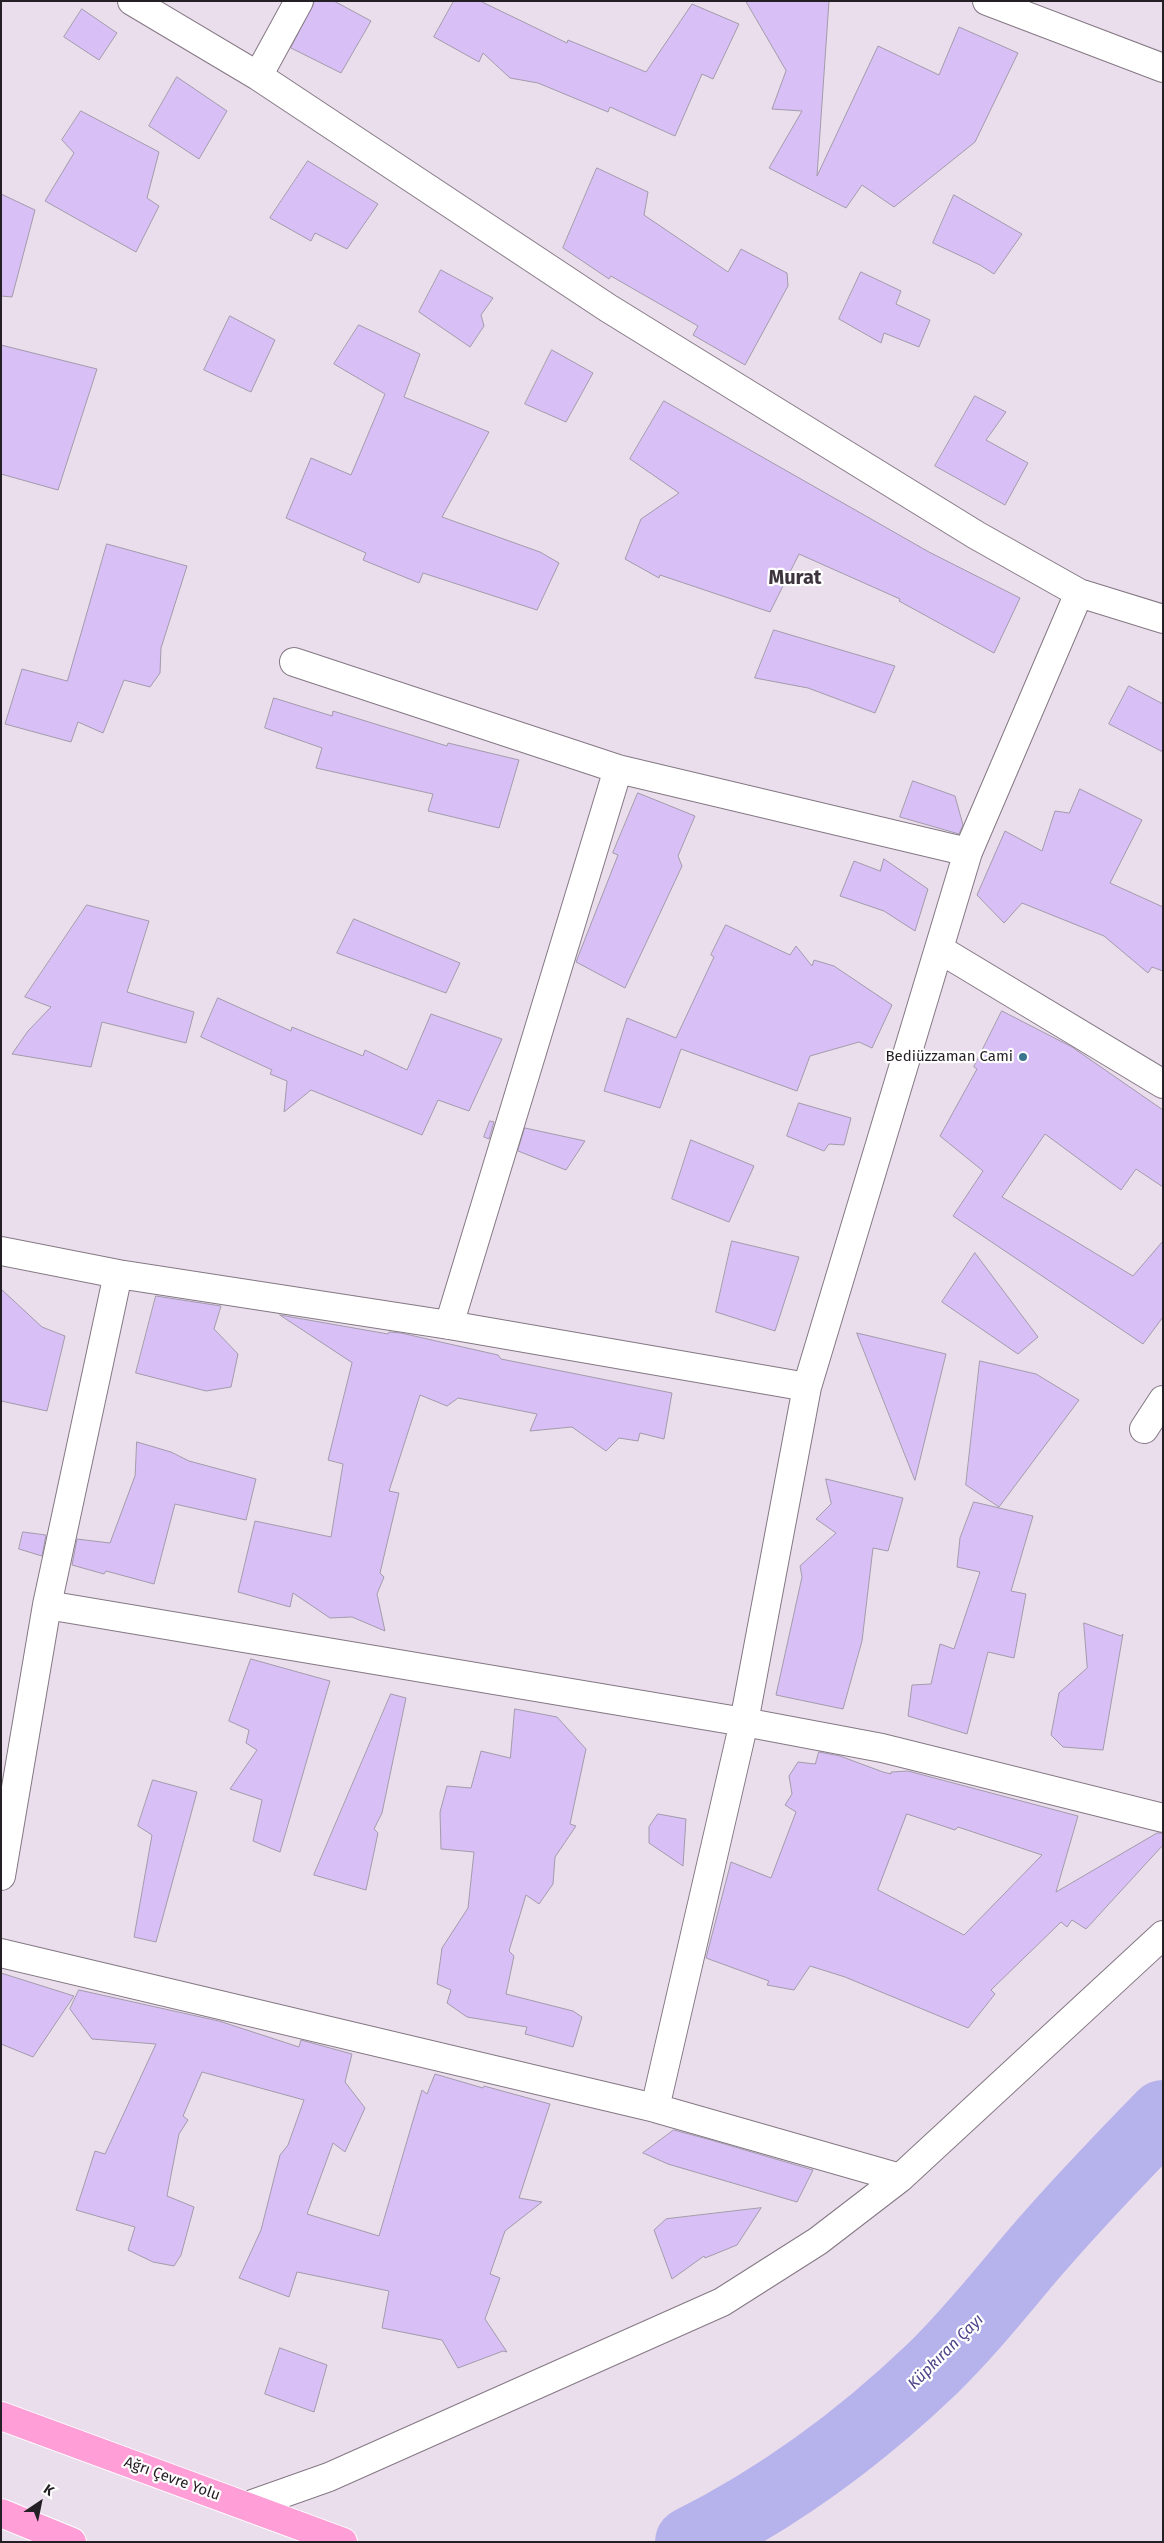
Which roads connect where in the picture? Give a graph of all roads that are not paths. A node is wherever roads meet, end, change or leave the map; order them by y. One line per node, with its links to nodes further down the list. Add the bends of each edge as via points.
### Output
1 (132, 1): 6 (street)
2 (299, 1): 6 (street)
3 (987, 1): 4 (street)
4 (1031, 9): 5 (street)
5 (1163, 68)
6 (258, 76): 7 (street, via 608,308 976,535)
7 (1079, 593): 8 (street); 11 (street)
8 (1163, 619)
9 (294, 662): 10 (street)
10 (618, 770): 11 (street); 16 (street)
11 (968, 852): 12 (street)
12 (939, 948): 13 (street); 17 (street)
13 (1163, 1084)
14 (1, 1252): 15 (street)
15 (118, 1274): 16 (street); 20 (street)
16 (449, 1325): 17 (street)
17 (807, 1387): 21 (street)
18 (1163, 1400): 19 (street)
19 (1144, 1429)
20 (47, 1605): 21 (street); 23 (street)
21 (744, 1722): 22 (street, via 882,1748); 26 (street)
22 (1163, 1818)
23 (1, 1876)
24 (1163, 1934): 27 (street)
25 (1, 1953): 26 (street)
26 (654, 2108): 27 (street)
27 (900, 2178): 29 (street, via 818,2241 722,2302 329,2477)
28 (1, 2416): 29 (highway, Ağrı Çevre Yolu)
29 (246, 2506): 32 (highway, Ağrı Çevre Yolu)
30 (1, 2514): 31 (highway)
31 (72, 2542)
32 (343, 2542)

